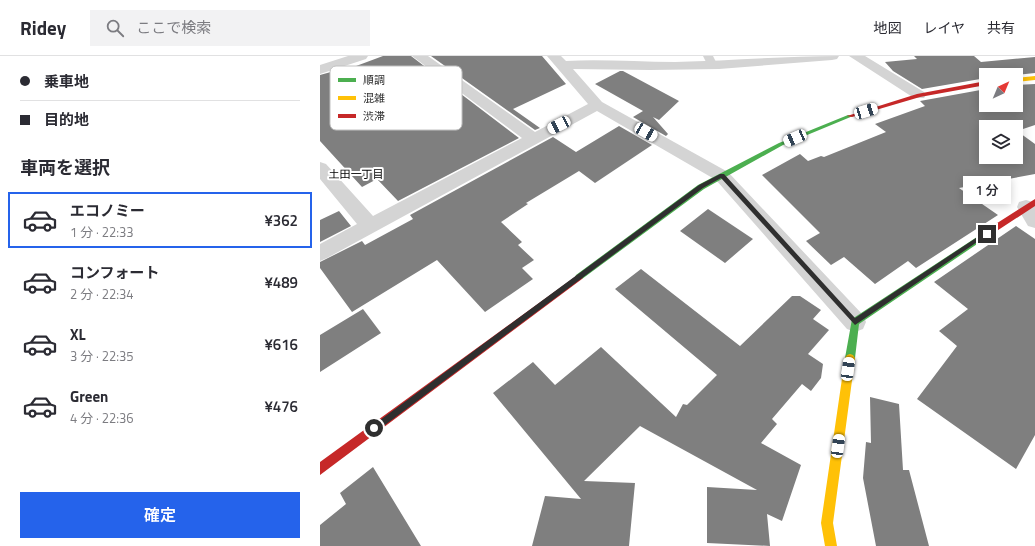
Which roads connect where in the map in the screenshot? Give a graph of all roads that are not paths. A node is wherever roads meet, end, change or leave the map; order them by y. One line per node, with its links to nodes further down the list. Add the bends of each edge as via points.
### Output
1 (361, 56): 7 (street)
2 (419, 56): 8 (street)
3 (832, 56): 5 (street, via 786,61)
4 (856, 56): 15 (street)
5 (710, 60): 6 (street, via 636,66)
6 (558, 61): 16 (street)
7 (332, 66)
8 (433, 66)
9 (330, 67): 10 (street)
10 (320, 70)
11 (1035, 78): 12 (street)
12 (1023, 79)
13 (979, 84): 15 (street)
14 (462, 87): 17 (street)
15 (919, 96): 19 (street, via 838,120 781,144)
16 (597, 105): 17 (street); 19 (street)
17 (533, 138): 21 (street)
18 (320, 168): 21 (street)
19 (722, 176): 23 (street); 24 (street, via 701,186)
20 (1032, 210): 23 (street)
21 (370, 226): 22 (street)
22 (320, 253)
23 (855, 322): 25 (street, via 827,523)
24 (320, 469)
25 (831, 546)

